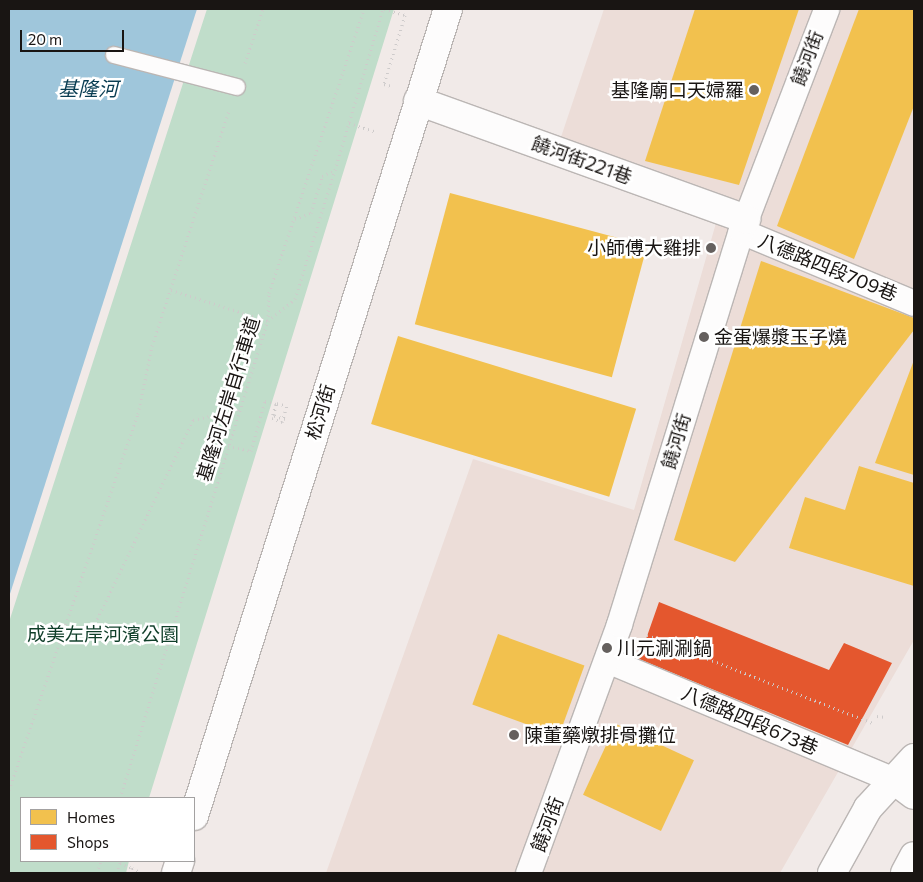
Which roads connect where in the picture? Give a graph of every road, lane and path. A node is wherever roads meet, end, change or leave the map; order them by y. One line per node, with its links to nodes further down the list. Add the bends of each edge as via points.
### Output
1 (263, 9): 9 (path)
2 (364, 9): 12 (path, 基隆河左岸自行車道)
3 (384, 9): 6 (path); 11 (path)
4 (448, 9): 10 (street, 松河街)
5 (826, 9): 13 (street, 饒河街)
6 (393, 10): 8 (path, via 405,15)
7 (114, 55): 9 (lane)
8 (384, 84)
9 (237, 87): 14 (path)
10 (418, 101): 13 (street, 饒河街221巷); 32 (street, 松河街)
11 (335, 170): 12 (path, via 322,176 311,213); 16 (path, via 295,299)
12 (294, 219): 16 (path, 基隆河左岸自行車道, via 269,293)
13 (743, 225): 15 (street, 八德路四段709巷); 20 (street, 饒河街)
14 (170, 290): 16 (path); 21 (path, via 138,414)
15 (914, 303)
16 (268, 321): 17 (path, 基隆河左岸自行車道)
17 (240, 409): 19 (path, 基隆河左岸自行車道); 21 (path, via 193,420 93,628)
18 (291, 420): 19 (path, bridge, via 273,416 277,403 287,406 282,422 272,418 276,404 265,401 250,451)
19 (228, 446): 31 (path, 基隆河左岸自行車道)
20 (619, 624): 22 (street, 饒河街); 25 (path)
21 (64, 633): 28 (path)
22 (607, 660): 29 (street, 八德路四段673巷); 36 (street, 饒河街)
23 (877, 716): 24 (path)
24 (886, 717)
25 (873, 723)
26 (914, 758): 29 (street)
27 (9, 774): 28 (path)
28 (14, 776): 30 (path)
29 (904, 788): 37 (street, via 868,808)
30 (9, 790)
31 (120, 797)
32 (195, 813)
33 (914, 856): 38 (street)
34 (143, 871): 35 (path, via 132,867 130,873 132,868 120,863)
35 (116, 873)
36 (528, 873)
37 (832, 873)
38 (905, 873)

